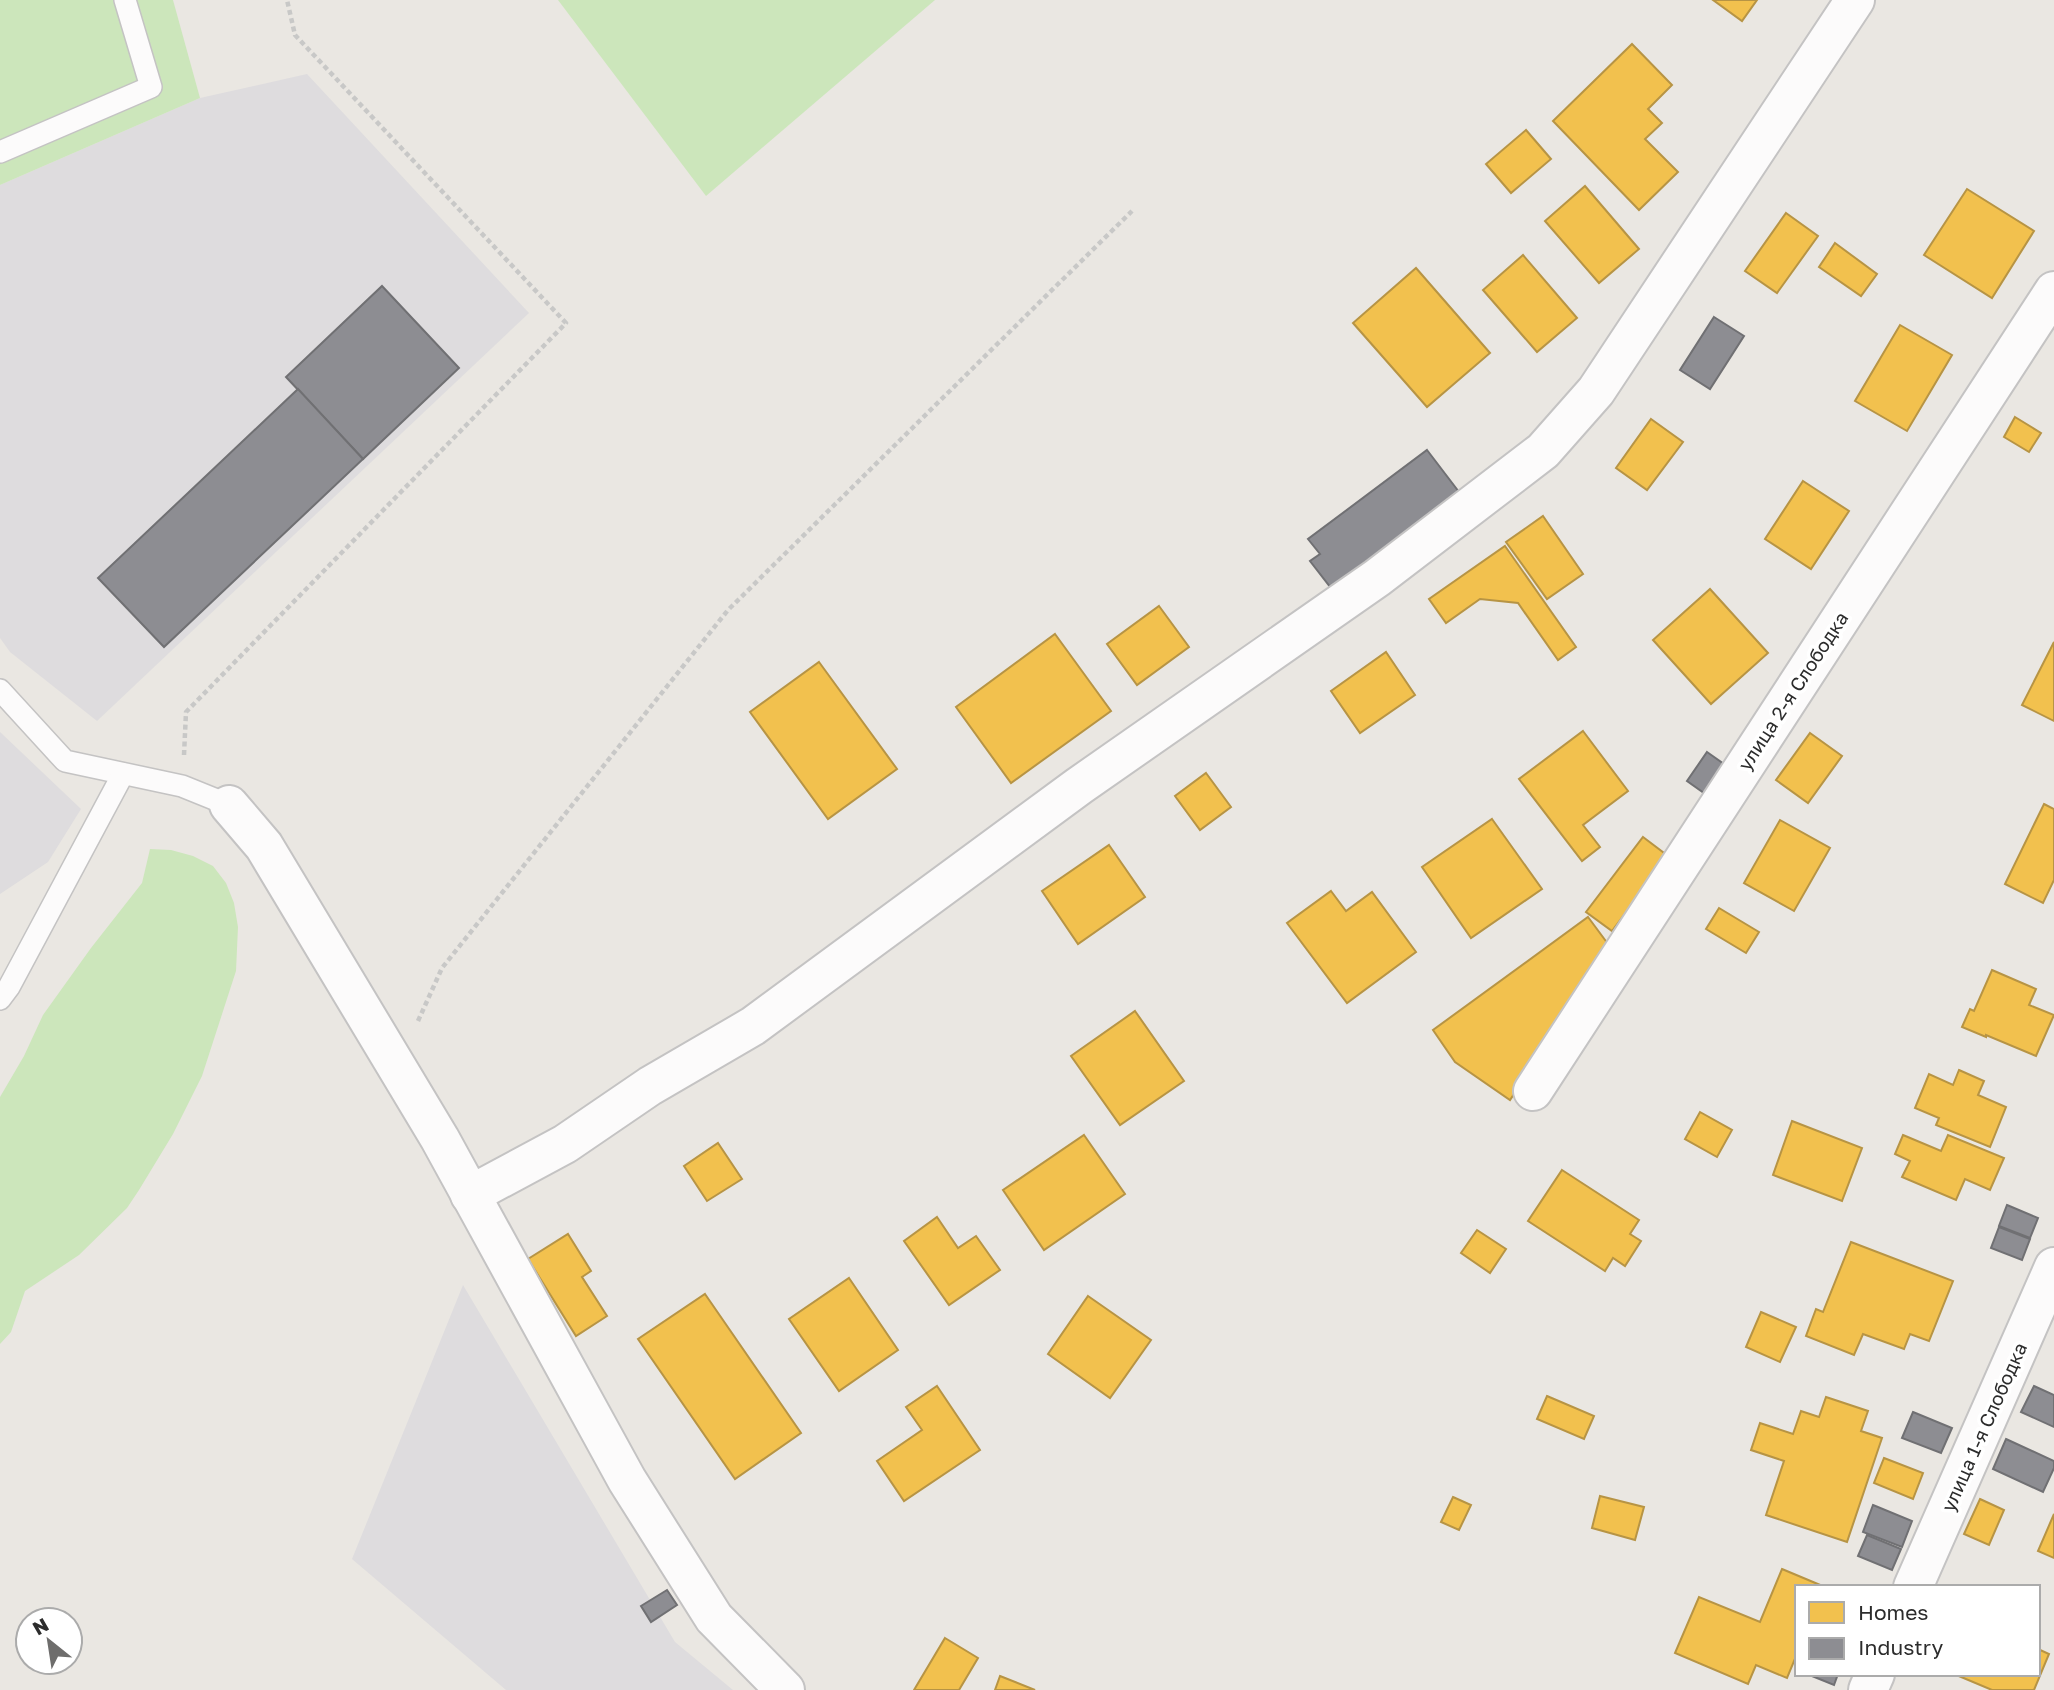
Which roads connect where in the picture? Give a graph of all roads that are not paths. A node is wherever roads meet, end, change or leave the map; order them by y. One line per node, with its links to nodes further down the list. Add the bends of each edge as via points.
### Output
1 (125, 0): 3 (lane, via 151,87)
2 (1855, 0): 10 (street, via 1596,391 1543,451 1377,578 1079,786 753,1026 650,1086 565,1144)
3 (0, 152)
4 (2054, 291): 9 (street, улица 2-я Слободка)
5 (0, 690): 6 (lane, via 65,761)
6 (122, 774): 7 (lane, via 182,786); 8 (lane)
7 (229, 805): 10 (street, via 264,846)
8 (0, 999)
9 (1533, 1091)
10 (470, 1195): 13 (street, via 627,1479 714,1618)
11 (2054, 1267): 12 (street, улица 1-я Слободка)
12 (1914, 1585)
13 (785, 1690)

